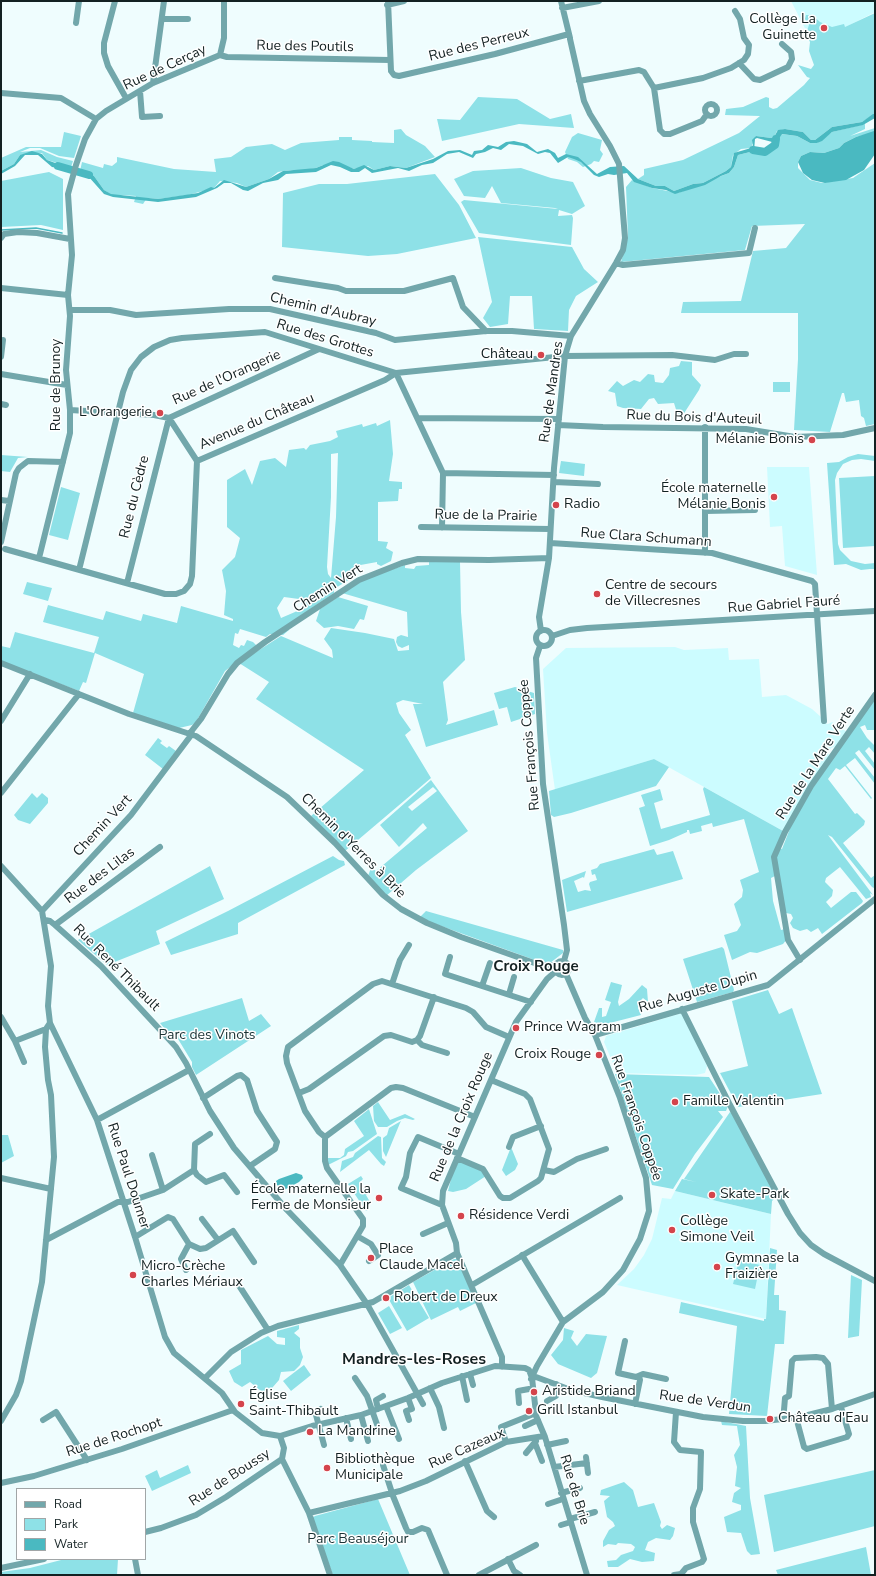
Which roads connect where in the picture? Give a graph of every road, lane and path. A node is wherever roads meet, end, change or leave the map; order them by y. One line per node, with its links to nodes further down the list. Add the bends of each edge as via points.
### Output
1 (79, 1): 13 (street)
2 (116, 1): 24 (street, via 104,43 104,53 108,66)
3 (164, 1): 11 (street)
4 (224, 1): 16 (street, Rue de Cerçay, via 224,38)
5 (404, 1): 8 (street)
6 (560, 1): 9 (street, Rue de Mandres)
7 (599, 1): 9 (street)
8 (388, 3): 17 (street)
9 (562, 8): 14 (street, Rue de Mandres)
10 (735, 11): 18 (street, via 748,45 748,54)
11 (162, 19): 12 (street); 20 (street)
12 (188, 19)
13 (76, 22)
14 (570, 36): 17 (street, Rue des Perreux, via 408,75 394,75); 19 (street, Rue de Mandres)
15 (782, 44): 18 (street, via 791,52 792,59 788,67 760,80 754,79)
16 (220, 55): 17 (street, Rue des Poutils); 20 (street, Rue de Cerçay)
17 (390, 60)
18 (739, 63): 21 (street, via 703,78)
19 (580, 81): 21 (street, via 639,70 644,72); 32 (street, Rue de Mandres, via 590,114 617,159 622,182 625,238 623,250)
20 (153, 83): 22 (street, Rue de Cerçay)
21 (654, 88): 25 (street, via 660,130 664,134 702,121)
22 (140, 91): 24 (street, Rue de Cerçay); 26 (street, via 142,117)
23 (1, 93): 27 (street, via 61,98)
24 (126, 98): 27 (street, Rue de Cerçay)
25 (707, 114)
26 (160, 116)
27 (96, 119): 28 (street, Rue de Cerçay, via 85,139)
28 (70, 184): 31 (street, Rue de Brunoy)
29 (755, 228): 32 (street, via 749,253 623,265)
30 (1, 238): 31 (street, via 4,234 18,232)
31 (70, 239): 35 (street, Rue de Brunoy, via 72,255)
32 (616, 263): 38 (street, Rue de Mandres)
33 (275, 278): 37 (street, via 346,291 404,291 453,278 463,307)
34 (1, 288): 35 (street)
35 (68, 295): 36 (street, Rue de Brunoy)
36 (70, 310): 37 (street, Chemin d'Aubray, via 110,310 136,315 270,309 376,333 394,340); 46 (street, Rue de Brunoy)
37 (486, 331): 38 (street, Chemin d'Aubray)
38 (571, 336): 42 (street, Rue de Mandres)
39 (3, 340): 43 (street)
40 (319, 349): 44 (street, Rue des Grottes); 48 (street, Rue des Grottes, via 264,332 170,340 141,356 131,370); 49 (street, Rue de l'Orangerie)
41 (746, 354): 42 (street, Avenue du Château, via 734,354 716,360 672,355)
42 (565, 356): 44 (street, Avenue du Château); 51 (street, Rue de Mandres)
43 (1, 357)
44 (396, 373): 50 (street); 54 (street, Avenue du Château)
45 (1, 374): 46 (street)
46 (67, 385): 47 (street, Rue de Brunoy)
47 (70, 410): 48 (street, Rue de l'Orangerie); 55 (street, Rue de Brunoy, via 70,432)
48 (119, 413): 49 (street, Rue de l'Orangerie); 72 (street, Rue des Grottes)
49 (169, 418): 54 (street); 73 (street, Rue du Cèdre)
50 (418, 418): 51 (street, Rue du Bois d'Auteuil); 56 (street)
51 (558, 422): 52 (street, Rue du Bois d'Auteuil, via 604,428); 57 (street, Rue de Mandres)
52 (705, 427): 53 (street, Rue du Bois d'Auteuil, via 761,430 795,437 843,435); 63 (street)
53 (875, 428)
54 (197, 461): 73 (street, Avenue du Château, via 190,584 184,591 170,595)
55 (63, 462): 61 (street, via 28,461 22,464 16,473); 70 (street, Rue de Brunoy)
56 (443, 473): 57 (street); 65 (street)
57 (554, 475): 58 (street, Rue de Mandres)
58 (554, 482): 59 (street); 66 (street, Rue de Mandres)
59 (598, 484)
60 (1, 500): 61 (street)
61 (10, 501): 68 (street)
62 (755, 510): 63 (street)
63 (705, 511): 69 (street)
64 (421, 527): 65 (street, Rue de la Prairie)
65 (442, 528): 66 (street, Rue de la Prairie)
66 (550, 529): 67 (street, Rue de Mandres)
67 (550, 543): 69 (street, Rue Clara Schumann); 71 (street, Rue de Mandres)
68 (2, 546): 70 (street, Avenue du Château)
69 (705, 553): 75 (street, Rue Clara Schumann, via 808,579 815,584)
70 (39, 558): 72 (street, Avenue du Château)
71 (549, 558): 76 (street, Rue de Mandres, via 539,617); 85 (street, Chemin Vert, via 418,559 359,580 237,663)
72 (80, 570): 73 (street, Avenue du Château)
73 (126, 583)
74 (875, 611): 75 (street, Rue Gabriel Fauré)
75 (818, 614): 77 (street, Rue Gabriel Fauré, via 587,628); 84 (street, Rue Clara Schumann)
76 (540, 631): 77 (street, via 547,631); 78 (street, via 535,638)
77 (552, 636): 78 (street, via 549,645)
78 (540, 646): 96 (street, Rue François Coppée, via 536,658 544,789 567,950)
79 (1, 663): 80 (street, Chemin d'Yerres à Brie)
80 (30, 674): 81 (street, Chemin d'Yerres à Brie); 83 (street)
81 (79, 694): 85 (street, Chemin d'Yerres à Brie, via 129,714); 86 (street)
82 (875, 694): 95 (street, Rue de la Mare Verte, via 812,786 785,832 774,857 788,940)
83 (1, 721)
84 (824, 721)
85 (191, 734): 90 (street, Chemin Vert, via 131,815); 98 (street, Chemin d'Yerres à Brie, via 287,797 335,843 383,895 401,909 461,937 540,965)
86 (1, 793)
87 (160, 847): 92 (street, Rue des Lilas)
88 (1, 866): 90 (street, Rue Paul Doumer)
89 (875, 899): 95 (street, Rue Auguste Dupin)
90 (42, 911): 91 (street, Rue Paul Doumer)
91 (45, 920): 92 (street, Rue René Thibault); 109 (street, Rue Paul Doumer, via 51,966)
92 (55, 925): 116 (street, Rue René Thibault, via 128,993 176,1047)
93 (409, 945): 102 (street, via 400,960)
94 (450, 956): 103 (street, via 445,974)
95 (800, 960): 107 (street, Rue Auguste Dupin, via 768,985)
96 (564, 961): 98 (street); 100 (street, via 569,966)
97 (490, 964): 103 (street)
98 (555, 965): 99 (street)
99 (556, 972): 100 (street, via 562,976); 106 (street, Rue de la Croix Rouge, via 547,979)
100 (566, 974): 110 (street, Rue François Coppée)
101 (514, 978): 104 (street)
102 (392, 984): 105 (street); 118 (street, via 382,981 373,984 291,1044 286,1056)
103 (482, 986): 104 (street)
104 (509, 994): 106 (street)
105 (434, 997): 111 (street, via 466,1008 486,1027); 112 (street)
106 (531, 1002): 111 (street, Rue de la Croix Rouge, via 516,1022)
107 (682, 1009): 110 (street, Rue Auguste Dupin); 153 (street, via 731,1107 800,1233 824,1254)
108 (1, 1017): 113 (street)
109 (48, 1026): 113 (street); 121 (street, Rue Paul Doumer); 133 (street, via 46,1063 54,1137)
110 (595, 1035): 157 (street, Rue François Coppée, via 620,1098 646,1178 648,1211 631,1258 618,1277 589,1304)
111 (509, 1037): 117 (street, Rue de la Croix Rouge)
112 (417, 1040): 114 (street, via 422,1045); 118 (street, via 412,1042 391,1035 379,1038 319,1082)
113 (15, 1041): 115 (street)
114 (447, 1052)
115 (24, 1062)
116 (189, 1070): 119 (street, Rue René Thibault); 121 (street)
117 (491, 1080): 120 (street, Rue de la Croix Rouge); 122 (street, via 528,1095)
118 (299, 1093): 124 (street, via 305,1111)
119 (203, 1098): 129 (street, Rue René Thibault, via 222,1130); 129 (street, via 236,1076 241,1075 247,1080 257,1111 277,1142 275,1148)
120 (475, 1118): 124 (street, via 396,1087 391,1088); 128 (street, Rue de la Croix Rouge)
121 (97, 1120): 137 (street, Rue Paul Doumer)
122 (541, 1126): 125 (street, via 513,1137); 131 (street, via 549,1149)
123 (210, 1134): 130 (street, via 194,1144)
124 (325, 1137): 142 (street, via 327,1168 363,1219 363,1226)
125 (508, 1147)
126 (606, 1149): 131 (street, via 576,1159 554,1172)
127 (152, 1155): 134 (street)
128 (458, 1156): 131 (street, via 483,1169 500,1196 507,1198 538,1181); 138 (street, Rue de la Croix Rouge, via 443,1191); 138 (street, via 418,1137 410,1153 406,1177 401,1188)
129 (250, 1166): 151 (street, Rue René Thibault)
130 (194, 1170): 134 (street); 135 (street, via 206,1182 224,1175)
131 (544, 1170)
132 (1, 1179): 133 (street)
133 (51, 1189): 144 (street)
134 (163, 1190): 137 (street)
135 (237, 1192)
136 (620, 1198): 148 (street)
137 (123, 1202): 143 (street, Rue Paul Doumer); 144 (street, via 118,1202)
138 (442, 1205): 140 (street, Rue de la Croix Rouge)
139 (202, 1220): 145 (street)
140 (448, 1223): 141 (street); 147 (street, Rue de la Croix Rouge)
141 (423, 1234)
142 (357, 1236): 149 (street, via 371,1244 378,1255); 151 (street)
143 (135, 1237): 146 (street, via 168,1217 173,1219); 164 (street, Rue Paul Doumer, via 169,1345 174,1353)
144 (46, 1240): 196 (street, via 42,1282 21,1381 16,1396)
145 (218, 1240): 146 (street, via 200,1249); 150 (street, via 233,1231)
146 (189, 1244): 152 (street, via 181,1259)
147 (457, 1253): 155 (street, Rue de la Croix Rouge); 156 (street)
148 (522, 1255): 155 (street); 157 (street)
149 (369, 1261)
150 (254, 1262)
151 (340, 1265): 156 (street, Rue René Thibault)
152 (186, 1270)
153 (875, 1281)
154 (238, 1284): 158 (street)
155 (472, 1285): 160 (street, Rue de la Croix Rouge, via 502,1357)
156 (367, 1304): 158 (street); 172 (street, Rue René Thibault)
157 (563, 1322): 166 (street, Rue François Coppée, via 536,1366)
158 (268, 1330): 164 (street, via 231,1352)
159 (625, 1341): 163 (street, via 618,1373)
160 (502, 1367): 161 (street, via 495,1366); 166 (street, via 525,1368 529,1370)
161 (470, 1374): 162 (street); 169 (street)
162 (462, 1376): 170 (street); 176 (street)
163 (639, 1376): 167 (street, via 643,1374); 180 (street)
164 (205, 1378): 185 (street, Rue Paul Doumer, via 222,1393)
165 (355, 1378): 186 (street)
166 (532, 1378): 168 (street, Rue de Verdun); 171 (street, Rue de Brie); 189 (street, Rue de Brie)
167 (666, 1379)
168 (556, 1384): 177 (street, via 556,1396); 180 (street, Rue de Verdun, via 585,1394)
169 (473, 1385)
170 (430, 1388): 172 (street); 199 (street, via 439,1407)
171 (529, 1389): 178 (street, via 518,1391); 189 (street, Rue de Brie)
172 (418, 1393): 175 (street); 179 (street, Rue René Thibault)
173 (875, 1394): 182 (street, Rue de Verdun)
174 (384, 1396): 186 (street, via 376,1400)
175 (408, 1398): 181 (street); 194 (street, via 412,1409 406,1411)
176 (467, 1400)
177 (547, 1401)
178 (519, 1403)
179 (424, 1404)
180 (635, 1404): 188 (street, Rue de Verdun)
181 (386, 1406): 186 (street); 204 (street)
182 (841, 1407): 184 (street, Rue de Verdun); 191 (street, via 849,1434 807,1449 804,1447)
183 (321, 1409): 197 (street, via 316,1414)
184 (832, 1409): 187 (street, via 829,1369 821,1357 792,1360 789,1396 785,1398); 191 (street, Rue de Verdun)
185 (233, 1410): 201 (street, Rue Paul Doumer, via 262,1433); 213 (street, Rue de Rochopt)
186 (375, 1410): 190 (street); 200 (street)
187 (784, 1410)
188 (676, 1412): 191 (street, Rue de Verdun, via 743,1421); 241 (street, via 674,1442 680,1450 701,1452 700,1489 693,1508 693,1522 704,1559)
189 (536, 1413): 195 (street, Rue de Brie); 208 (street, via 501,1427)
190 (361, 1415): 192 (street); 206 (street)
191 (796, 1417)
192 (346, 1418): 197 (street); 203 (street)
193 (43, 1420): 213 (street, via 56,1412)
194 (409, 1420)
195 (538, 1420): 198 (street); 202 (street, Rue de Brie)
196 (1, 1421)
197 (318, 1424): 201 (street); 209 (street)
198 (525, 1426)
199 (444, 1428)
200 (379, 1430)
201 (280, 1436): 212 (street, via 284,1448)
202 (544, 1436): 205 (street, Rue Cazeaux); 210 (street, Rue de Brie)
203 (351, 1439)
204 (398, 1439)
205 (536, 1440): 208 (street, Rue Cazeaux); 211 (street); 215 (street)
206 (368, 1441)
207 (566, 1441): 210 (street)
208 (506, 1442): 214 (street, Rue Cazeaux)
209 (324, 1445)
210 (547, 1445): 217 (street, Rue de Brie)
211 (526, 1452)
212 (282, 1459): 225 (street); 229 (street, Rue de Boussy, via 196,1515)
213 (87, 1460): 219 (street, Rue de Rochopt, via 19,1481)
214 (465, 1461): 221 (street, Rue Cazeaux, via 426,1481); 226 (street, via 487,1511)
215 (542, 1461)
216 (383, 1465): 221 (street)
217 (554, 1467): 218 (street, via 586,1460); 222 (street, Rue de Brie)
218 (588, 1473)
219 (1, 1483)
220 (580, 1488): 222 (street)
221 (392, 1493): 225 (street, Rue Cazeaux); 237 (street, via 408,1532 422,1528 428,1530)
222 (562, 1496): 223 (street); 227 (street, Rue de Brie)
223 (548, 1504)
224 (595, 1512): 227 (street)
225 (309, 1513): 236 (street)
226 (494, 1517)
227 (571, 1521): 228 (street); 240 (street, Rue de Brie)
228 (561, 1524)
229 (146, 1532)
230 (536, 1545): 231 (street)
231 (508, 1559): 238 (street); 239 (street, via 514,1571)
232 (39, 1560): 234 (street)
233 (135, 1560): 235 (street)
234 (1, 1568)
235 (138, 1575)
236 (330, 1575)
237 (447, 1575)
238 (479, 1575)
239 (520, 1575)
240 (586, 1575)
241 (674, 1575)

